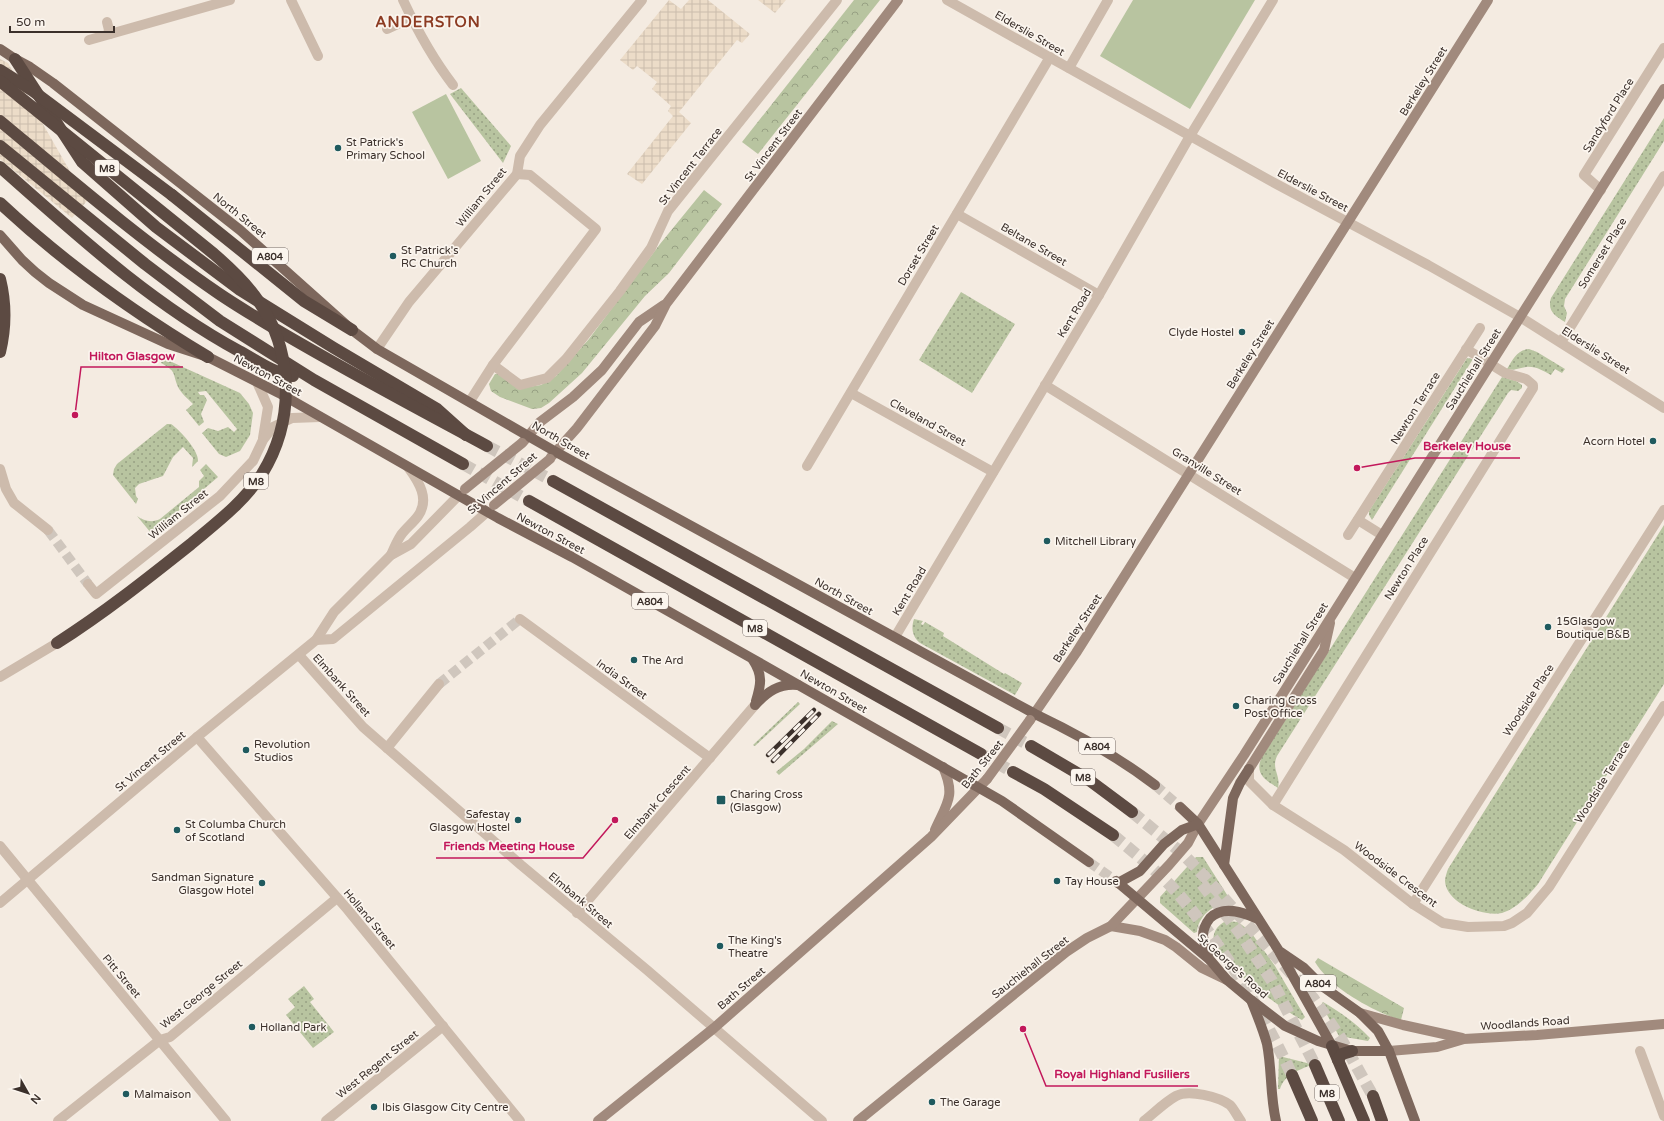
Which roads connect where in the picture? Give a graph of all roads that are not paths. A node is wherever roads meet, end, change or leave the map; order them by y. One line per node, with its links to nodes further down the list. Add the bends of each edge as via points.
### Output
1 (230, 0): 14 (street)
2 (291, 0): 18 (street)
3 (403, 0): 11 (street)
4 (642, 0): 31 (street, William Street, via 540,125 520,156)
5 (837, 0): 51 (street, St Vincent Terrace, via 668,211 651,248 566,359 547,378 520,385)
6 (898, 0): 41 (street, St Vincent Street)
7 (947, 0): 19 (street, Elderslie Street)
8 (1108, 0): 21 (street)
9 (1273, 0): 28 (street, Kent Road)
10 (1488, 0): 36 (street, Berkeley Street)
11 (411, 18): 13 (street); 24 (street)
12 (107, 22): 14 (street)
13 (387, 29)
14 (110, 34): 15 (street)
15 (89, 40)
16 (1664, 48): 33 (street, Sandyford Place, via 1584,175)
17 (0, 49): 20 (main road, North Street / A804)
18 (318, 56)
19 (1050, 57): 21 (street, Elderslie Street); 35 (street, Dorset Street)
20 (15, 59): 44 (main road, North Street / A804, via 53,83 240,230); 59 (highway, via 82,162 156,227 240,290 437,409)
21 (1068, 68): 28 (street, Elderslie Street)
22 (0, 70): 44 (highway, bridge, via 33,91 172,195 304,301)
23 (0, 81): 38 (highway, M8, bridge)
24 (453, 86)
25 (1664, 89): 33 (street, Sauchiehall Street)
26 (0, 90): 38 (highway, M8, bridge)
27 (0, 121): 59 (highway, via 74,183 219,294 334,363)
28 (1190, 136): 36 (street, Elderslie Street); 40 (street, Kent Road)
29 (0, 146): 52 (highway, via 145,264 220,321)
30 (0, 167): 52 (highway, via 140,288 214,337 281,374)
31 (516, 174): 46 (street, William Street, via 409,302); 51 (street, via 530,175 596,229)
32 (1664, 176): 45 (street, Somerset Place)
33 (1601, 190): 42 (street, Sauchiehall Street)
34 (0, 203): 49 (highway, via 54,251 101,287)
35 (957, 214): 40 (street, Beltane Street); 55 (street, Dorset Street)
36 (1348, 222): 42 (street, Elderslie Street); 69 (street, Berkeley Street)
37 (0, 235): 49 (main road, Newton Street / A804, via 35,272 82,305 168,344)
38 (214, 254): 86 (highway, M8, bridge, via 255,296 272,324 279,344 285,369 286,402 275,448 252,487 226,515 126,595)
39 (0, 279): 48 (highway, via 5,318)
40 (1099, 295): 54 (street, Kent Road)
41 (666, 304): 60 (street, St Vincent Street, via 639,322 602,370 573,397 540,422); 63 (street, St Vincent Street, via 655,326 577,428)
42 (1520, 317): 45 (street, Elderslie Street); 50 (street, Sauchiehall Street)
43 (1480, 328): 47 (street, Newton Terrace)
44 (352, 330): 46 (main road, North Street / A804)
45 (1561, 342): 57 (street, Elderslie Street)
46 (377, 349): 56 (main road, North Street / A804)
47 (1466, 349): 50 (street); 75 (street, Newton Terrace)
48 (0, 352)
49 (208, 357): 53 (main road, Newton Street / A804)
50 (1491, 364): 78 (street, Sauchiehall Street); 106 (street, Newton Place, via 1508,374 1526,379 1532,383 1533,388)
51 (493, 365): 56 (street)
52 (314, 380): 64 (highway)
53 (257, 382): 58 (main road, Newton Street / A804); 61 (street, William Street, via 268,407)
54 (1045, 385): 68 (street, Kent Road); 69 (street, Granville Street)
55 (850, 393): 65 (street, Dorset Street); 68 (street, Cleveland Street)
56 (470, 401): 60 (main road, North Street / A804)
57 (1664, 408)
58 (320, 417): 61 (street, William Street, via 292,418 274,427); 66 (main road, Newton Street / A804)
59 (466, 435): 62 (highway)
60 (525, 439): 63 (main road, North Street / A804); 71 (street, St Vincent Street, bridge)
61 (263, 440): 81 (street, William Street, via 253,461 220,496 96,594)
62 (487, 446)
63 (553, 455): 73 (street, St Vincent Street, bridge); 84 (main road, North Street / A804)
64 (463, 464)
65 (807, 466)
66 (408, 467): 71 (main road, Newton Street / A804); 79 (street, St Vincent Street, via 418,481 424,503 418,516 401,535)
67 (0, 469): 76 (street, via 6,489 14,503)
68 (993, 472): 84 (street, Kent Road)
69 (1188, 474): 80 (street, Granville Street); 94 (street, Berkeley Street, via 1076,653)
70 (553, 481): 95 (highway)
71 (462, 492): 73 (main road, Newton Street / A804); 79 (street, St Vincent Street, via 411,544)
72 (529, 501): 99 (highway, M8)
73 (490, 508): 85 (street, St Vincent Street, via 333,639); 88 (main road, Newton Street / A804)
74 (1664, 510): 120 (street, Woodside Place)
75 (1358, 520): 77 (street, Newton Terrace); 78 (street)
76 (48, 530)
77 (1348, 535)
78 (1382, 535): 80 (street, Sauchiehall Street)
79 (391, 555): 85 (street, St Vincent Street, via 334,612)
80 (1355, 578): 82 (street, Sauchiehall Street)
81 (88, 584)
82 (1332, 615): 102 (street, via 1324,650); 109 (street, Sauchiehall Street)
83 (520, 619): 100 (street, India Street)
84 (895, 637): 94 (main road, North Street / A804)
85 (316, 640): 87 (street, St Vincent Street)
86 (57, 643): 89 (street)
87 (299, 655): 96 (street, St Vincent Street); 98 (street, Elmbank Street, via 363,727)
88 (752, 659): 91 (main road, Newton Street / A804); 92 (main road, via 761,678)
89 (0, 678)
90 (439, 684): 98 (street)
91 (800, 686): 92 (main road, via 784,685 772,690); 101 (main road, Newton Street / A804)
92 (755, 705): 100 (street, Elmbank Crescent)
93 (1662, 712): 115 (street, Woodside Terrace)
94 (1032, 717): 104 (main road, North Street / A804, via 1079,735); 105 (street, Bath Street, bridge)
95 (998, 728)
96 (197, 736): 116 (street, St Vincent Street); 117 (street, Holland Street)
97 (1031, 746): 108 (highway, M8, via 1089,780)
98 (387, 748): 121 (street, Elmbank Street)
99 (981, 754)
100 (710, 758): 121 (street, Elmbank Crescent)
101 (943, 767): 105 (main road, Newton Street / A804); 111 (street, Bath Street, via 949,781 950,793)
102 (1249, 769): 106 (street, Woodside Crescent, via 1249,781); 114 (main road, via 1234,798)
103 (1014, 772): 110 (highway)
104 (1155, 785)
105 (979, 788): 111 (street, Bath Street); 113 (main road, Newton Street / A804, via 1002,801)
106 (1273, 805): 120 (street, Woodside Crescent, via 1344,850)
107 (1180, 807): 109 (main road)
108 (1132, 812)
109 (1198, 824): 114 (main road); 118 (street, Sauchiehall Street, via 1188,842); 118 (main road, via 1182,830 1164,844 1140,871 1117,882)
110 (1113, 835)
111 (931, 837): 131 (street, Bath Street)
112 (0, 846): 116 (street, Pitt Street)
113 (1089, 862)
114 (1224, 865): 122 (main road)
115 (1560, 871): 120 (street, Woodside Crescent, via 1527,913 1504,926 1450,925)
116 (29, 879): 119 (street, St Vincent Street); 133 (street, Pitt Street)
117 (337, 898): 130 (street, Holland Street); 133 (street, West George Street, via 170,1037)
118 (1138, 899): 123 (street, Sauchiehall Street); 125 (main road, St George's Road)
119 (0, 903)
120 (1413, 904)
121 (577, 913): 131 (street, Elmbank Street)
122 (1258, 919): 124 (main road); 125 (main road, via 1227,910 1213,916 1205,925 1204,933)
123 (1111, 926): 126 (street, via 1140,931 1165,940 1202,968); 149 (street, Sauchiehall Street, via 1066,952)
124 (1279, 950): 128 (main road, A804, via 1304,968 1327,990); 134 (main road)
125 (1210, 960): 126 (main road, St George's Road)
126 (1227, 980): 127 (main road, St George's Road)
127 (1251, 1000): 134 (main road, St George's Road, via 1286,1026); 152 (main road, via 1266,1044 1271,1102)
128 (1360, 1012): 132 (street, A804, via 1402,1025); 136 (main road, A804, via 1378,1031)
129 (1664, 1024): 132 (street, Woodlands Road)
130 (443, 1026): 145 (street, West Regent Street); 146 (street, Holland Street)
131 (714, 1028): 147 (street, Bath Street); 148 (street, Elmbank Street)
132 (1464, 1039): 136 (street, Woodlands Road, via 1437,1047)
133 (160, 1040): 143 (street, West George Street); 144 (street, Pitt Street)
134 (1332, 1046): 135 (main road, St George's Road); 138 (highway)
135 (1352, 1051): 136 (main road, St George's Road); 138 (highway, via 1342,1054)
136 (1389, 1051): 157 (main road, A804)
137 (1640, 1051): 142 (street)
138 (1338, 1060): 155 (highway)
139 (1315, 1065): 154 (highway, M8)
140 (1292, 1075): 153 (highway, M8)
141 (1373, 1096): 156 (highway)
142 (1664, 1116)
143 (58, 1121)
144 (226, 1121)
145 (326, 1121)
146 (520, 1121)
147 (598, 1121)
148 (822, 1121)
149 (858, 1121)
150 (1144, 1121): 151 (street, via 1168,1101 1178,1095 1189,1093 1210,1096 1231,1106)
151 (1240, 1121)
152 (1276, 1121)
153 (1312, 1121)
154 (1339, 1121)
155 (1364, 1121)
156 (1382, 1121)
157 (1415, 1121)

